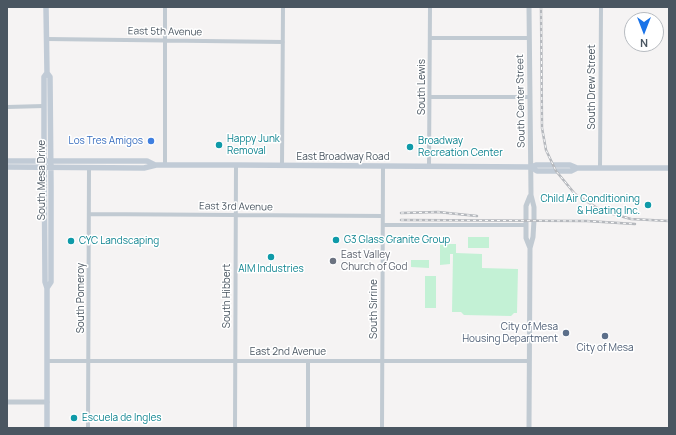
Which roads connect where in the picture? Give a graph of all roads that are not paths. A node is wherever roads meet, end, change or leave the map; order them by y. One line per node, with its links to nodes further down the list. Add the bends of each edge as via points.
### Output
1 (46, 7): 9 (main road, South Mesa Drive)
2 (165, 7): 10 (street)
3 (283, 7): 11 (street)
4 (430, 7): 7 (street, South Lewis)
5 (529, 7): 8 (street, South Center Street)
6 (600, 7): 29 (street, South Drew Street)
7 (430, 38): 8 (street); 13 (street, South Lewis)
8 (529, 38): 14 (street, South Center Street)
9 (47, 39): 10 (street, East 5th Avenue); 12 (main road, South Mesa Drive)
10 (165, 40): 11 (street, East 5th Avenue); 21 (street)
11 (283, 42): 23 (street)
12 (47, 73): 15 (main road, South Mesa Drive, via 44,77); 19 (main road, South Mesa Drive, via 50,77)
13 (430, 97): 14 (street); 25 (street, South Lewis)
14 (530, 97): 27 (street, South Center Street)
15 (44, 106): 16 (street); 18 (main road, South Mesa Drive)
16 (7, 107)
17 (7, 161): 18 (main road, East Broadway Road)
18 (44, 164): 19 (main road, East Broadway Road); 26 (main road, East Broadway Road); 38 (main road, South Mesa Drive)
19 (51, 164): 20 (main road, East Broadway Road, via 147,162); 28 (main road, East Broadway Road); 38 (main road, South Mesa Drive, via 51,282)
20 (156, 165): 21 (main road, East Broadway Road); 28 (main road, East Broadway Road, via 144,168)
21 (165, 165): 22 (main road, East Broadway Road)
22 (236, 165): 23 (main road, East Broadway Road); 33 (street, South Hibbert)
23 (282, 165): 24 (main road, East Broadway Road)
24 (383, 166): 25 (main road, East Broadway Road); 34 (street, South Sirrine)
25 (429, 166): 27 (main road, East Broadway Road)
26 (7, 167)
27 (531, 167): 29 (main road, East Broadway Road, via 538,171); 31 (street, South Center Street)
28 (89, 168): 32 (street, South Pomeroy)
29 (600, 168): 30 (main road, East Broadway Road)
30 (669, 168)
31 (530, 195): 36 (street, South Center Street, via 526,206); 37 (street, South Center Street, via 534,207 534,220)
32 (89, 214): 33 (street, East 3rd Avenue); 40 (street, South Pomeroy)
33 (236, 215): 34 (street, East 3rd Avenue); 41 (street, South Hibbert)
34 (383, 216): 35 (street, South Sirrine)
35 (383, 225): 36 (street); 43 (street, South Sirrine)
36 (526, 225): 37 (street, South Center Street, via 526,238)
37 (530, 248): 44 (street, South Center Street)
38 (47, 288): 39 (main road, South Mesa Drive)
39 (47, 360): 40 (street, East 2nd Avenue); 46 (main road, South Mesa Drive)
40 (88, 361): 41 (street, East 2nd Avenue); 48 (street, South Pomeroy)
41 (235, 361): 42 (street, East 2nd Avenue); 49 (street, South Hibbert)
42 (308, 361): 43 (street, East 2nd Avenue); 50 (street)
43 (382, 361): 44 (street, East 2nd Avenue); 51 (street, South Sirrine)
44 (529, 361): 52 (street, South Center Street)
45 (7, 402): 46 (street)
46 (47, 402): 47 (main road, South Mesa Drive)
47 (47, 428)
48 (88, 428)
49 (234, 428)
50 (308, 428)
51 (382, 428)
52 (529, 428)

